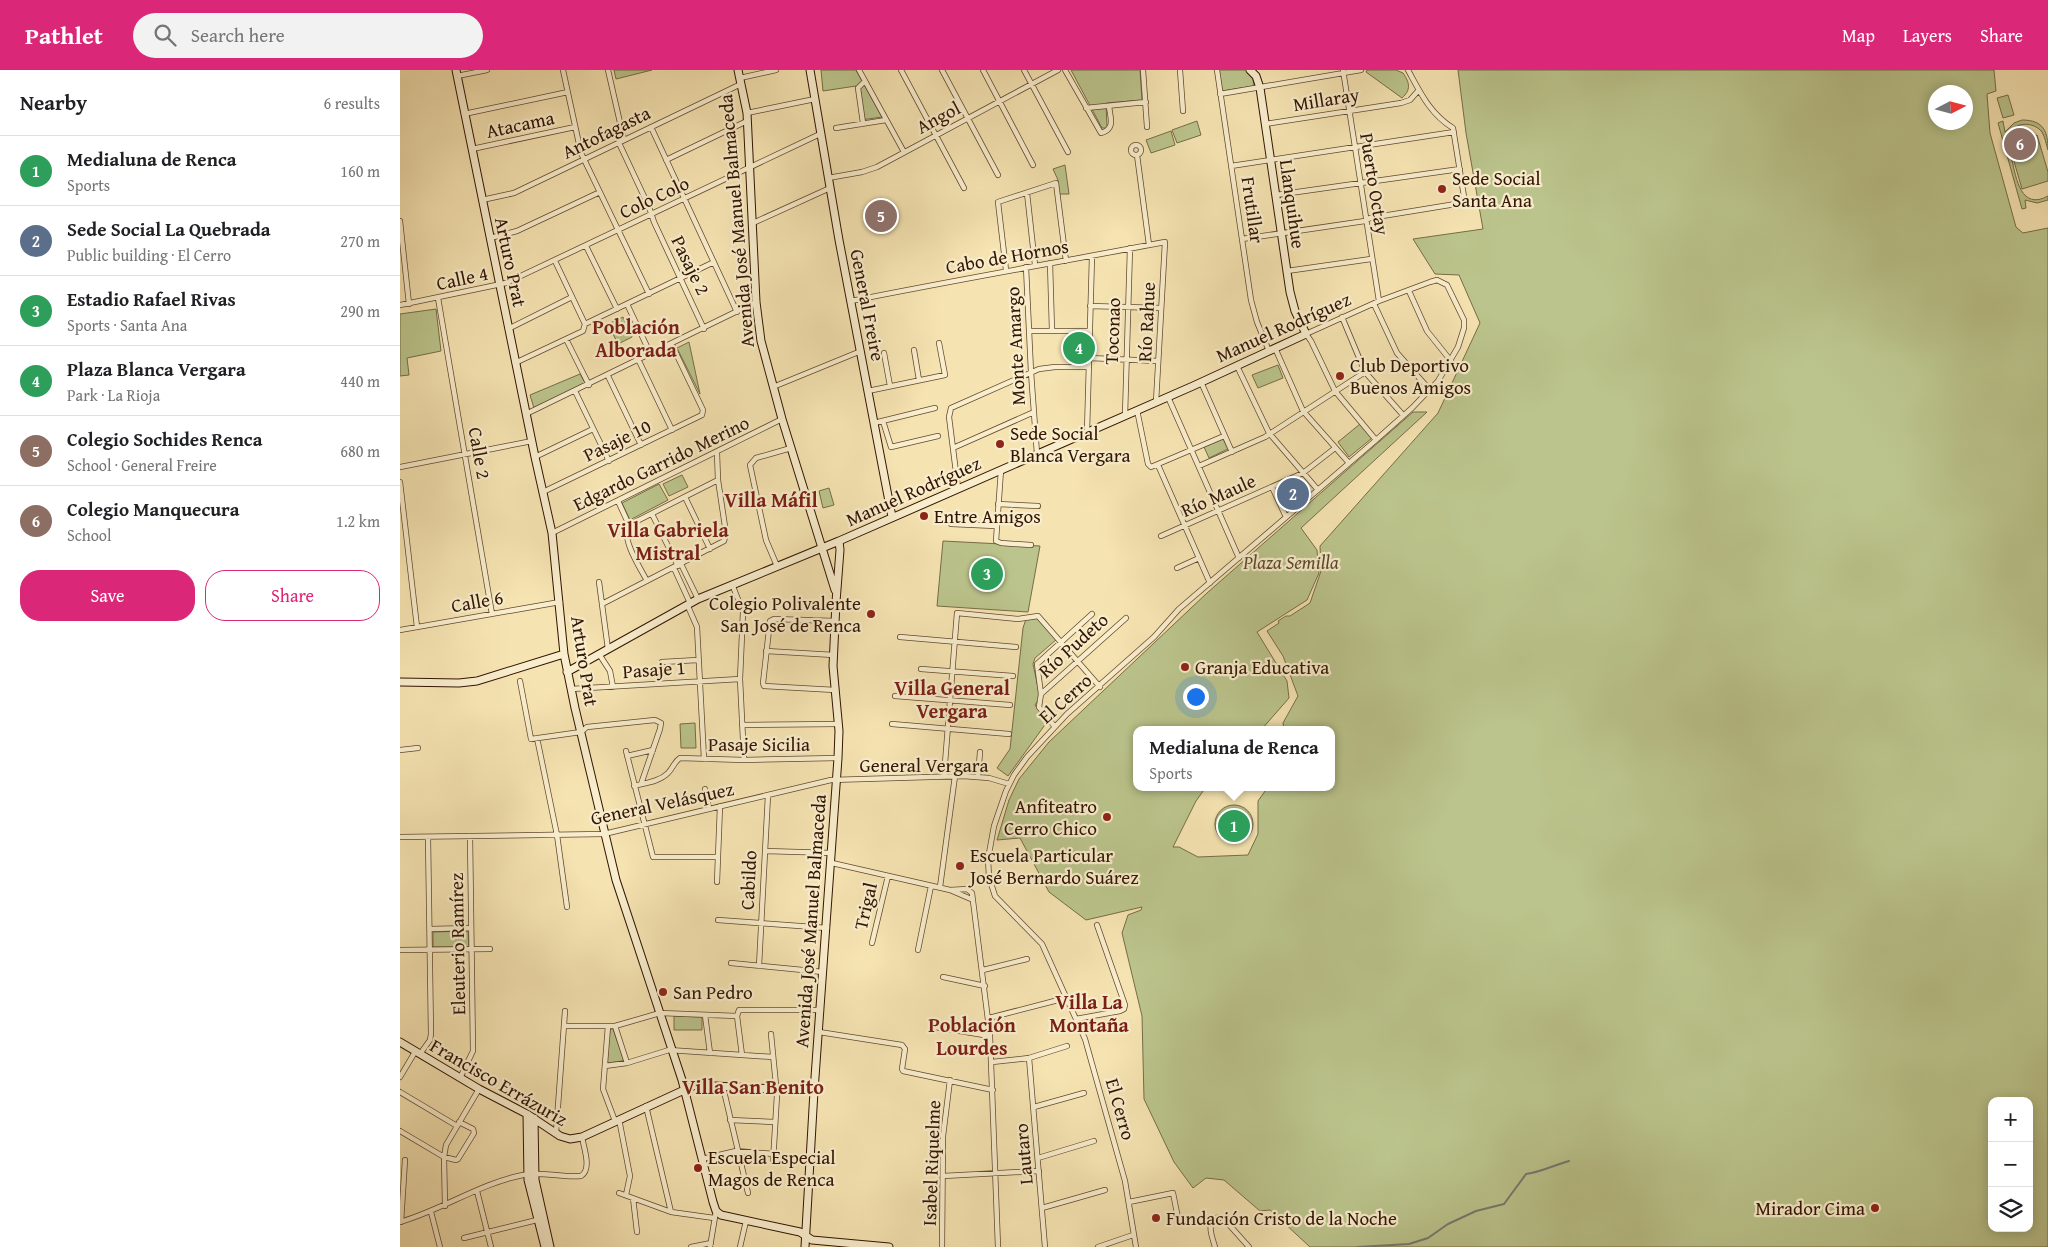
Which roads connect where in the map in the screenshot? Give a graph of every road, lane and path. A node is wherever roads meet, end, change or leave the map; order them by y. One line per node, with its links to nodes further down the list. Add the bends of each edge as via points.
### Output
1 (487, 70): 20 (street)
2 (563, 70): 26 (street)
3 (608, 70): 50 (street, Pasaje 2)
4 (776, 70): 22 (street, Antofagasta)
5 (810, 70): 29 (street, General Freire)
6 (860, 70): 23 (street)
7 (901, 70): 49 (street)
8 (942, 70): 38 (street)
9 (983, 70): 30 (street)
10 (1024, 70): 24 (street)
11 (1058, 70): 24 (street, Angol)
12 (1065, 70): 33 (street)
13 (1143, 70): 31 (street)
14 (1180, 70): 34 (street)
15 (1217, 70): 28 (street, Frutillar)
16 (1250, 70): 21 (street, Llanquihue)
17 (1361, 70): 19 (street)
18 (1408, 70): 27 (street)
19 (1343, 72): 25 (street); 35 (street, Puerto Octay)
20 (456, 73): 37 (street, Arturo Prat)
21 (1255, 73): 25 (street, Llanquihue)
22 (739, 77): 36 (street, Avenida José Manuel Balmaceda); 44 (street, Antofagasta)
23 (865, 81): 39 (street); 41 (street, via 858,89)
24 (1032, 84): 30 (street, Angol); 54 (street)
25 (1260, 88): 28 (street); 42 (street, Llanquihue)
26 (568, 92): 37 (street); 43 (street)
27 (1418, 92): 35 (street, Millaray, via 1406,102); 47 (street)
28 (1220, 94): 60 (street, Frutillar)
29 (814, 99): 36 (street); 48 (street, General Freire)
30 (1000, 101): 38 (street, Angol); 59 (street)
31 (1146, 102): 32 (street); 45 (street)
32 (1109, 106): 33 (street); 33 (street, via 1111,127 1103,133)
33 (1086, 108)
34 (1183, 111)
35 (1349, 111): 42 (street, Millaray); 51 (street, Puerto Octay)
36 (746, 113): 40 (street, Avenida José Manuel Balmaceda)
37 (464, 114): 52 (street, Arturo Prat)
38 (967, 118): 49 (street, Angol); 63 (street)
39 (886, 120): 41 (street); 53 (street)
40 (747, 122): 57 (street); 61 (street, Avenida José Manuel Balmaceda)
41 (863, 123): 46 (street)
42 (1265, 124): 58 (street, Llanquihue)
43 (575, 127): 52 (street, Atacama); 56 (street)
44 (651, 127): 50 (street, Antofagasta); 57 (street)
45 (1148, 127)
46 (836, 128)
47 (1454, 132): 51 (street); 62 (street)
48 (820, 134): 61 (street, Colo Colo); 64 (street, General Freire)
49 (936, 135): 53 (street, Angol); 67 (street)
50 (621, 141): 56 (street, Antofagasta); 73 (street, Pasaje 2)
51 (1354, 147): 58 (street); 65 (street, Puerto Octay)
52 (472, 149): 72 (street, Arturo Prat)
53 (904, 152): 64 (street, Angol, via 867,171)
54 (1068, 152)
55 (1137, 155): 81 (street)
56 (584, 159): 68 (street); 72 (street, Antofagasta, via 514,193)
57 (666, 160): 71 (street)
58 (1270, 160): 60 (street); 70 (street, Llanquihue)
59 (1033, 165)
60 (1231, 166): 80 (street, Frutillar)
61 (750, 168): 71 (street, Colo Colo); 76 (street, Avenida José Manuel Balmaceda)
62 (1460, 169): 65 (street); 75 (street, via 1466,202)
63 (998, 175)
64 (828, 178): 66 (street, General Freire)
65 (1360, 183): 70 (street); 75 (street, Puerto Octay)
66 (830, 188): 76 (street); 102 (street, General Freire)
67 (964, 188)
68 (600, 192): 77 (street); 79 (street, via 517,231)
69 (1026, 193): 88 (street, via 1056,183); 91 (street); 93 (street, via 998,202)
70 (1276, 195): 78 (street, Llanquihue)
71 (684, 199): 73 (street, Colo Colo); 89 (street)
72 (482, 200): 79 (street, Arturo Prat)
73 (651, 215): 77 (street, Colo Colo); 95 (street, Pasaje 2)
74 (400, 221): 105 (street)
75 (1366, 221): 78 (street); 86 (street, Puerto Octay)
76 (753, 223): 103 (street, Avenida José Manuel Balmaceda)
77 (618, 230): 83 (street, Colo Colo); 99 (street)
78 (1281, 234): 80 (street); 94 (street, Llanquihue)
79 (490, 238): 97 (street, Arturo Prat)
80 (1242, 240): 125 (street, Frutillar, via 1253,308)
81 (1149, 245): 82 (street, Cabo de Hornos, via 1165,242); 84 (street, Cabo de Hornos)
82 (1166, 245): 110 (street, Río Rahue)
83 (586, 246): 87 (street, Colo Colo); 111 (street)
84 (1130, 248): 85 (street, Cabo de Hornos); 109 (street, Toconao)
85 (1092, 256): 88 (street, Cabo de Hornos); 108 (street)
86 (1371, 259): 94 (street); 104 (street, Puerto Octay)
87 (555, 261): 97 (street, Colo Colo); 100 (street)
88 (1066, 261): 90 (street, Cabo de Hornos)
89 (714, 262): 95 (street); 112 (street)
90 (1050, 263): 91 (street, Cabo de Hornos); 118 (street)
91 (1035, 265): 92 (street, Cabo de Hornos)
92 (1026, 267): 93 (street, Cabo de Hornos); 119 (street, Monte Amargo)
93 (1006, 270): 102 (street, Cabo de Hornos)
94 (1287, 271): 120 (street, Llanquihue, via 1293,304)
95 (680, 278): 99 (street); 116 (street, Pasaje 2)
96 (1442, 282): 98 (street, Manuel Rodríguez, via 1430,282); 131 (street, El Cerro, via 1447,285 1464,320 1458,347)
97 (500, 285): 101 (street, Calle 4); 115 (street, Arturo Prat)
98 (1409, 291): 104 (street, Manuel Rodríguez); 131 (street, via 1427,331)
99 (649, 294): 106 (street)
100 (572, 297): 114 (street); 115 (street)
101 (438, 298): 105 (street, Calle 4); 177 (street, Calle 2)
102 (851, 301): 126 (street, General Freire)
103 (756, 302): 112 (street); 144 (street, Avenida José Manuel Balmaceda, via 761,341)
104 (1376, 303): 113 (street, Manuel Rodríguez); 145 (street, Puerto Octay, via 1398,353)
105 (409, 304): 107 (street, Calle 4)
106 (627, 304): 111 (street); 128 (street)
107 (400, 306)
108 (1090, 306): 109 (street); 117 (street)
109 (1128, 307): 110 (street); 130 (street, Toconao)
110 (1161, 308): 133 (street, Río Rahue)
111 (617, 309): 114 (street)
112 (737, 312): 116 (street)
113 (1342, 317): 120 (street, Manuel Rodríguez); 138 (street)
114 (585, 324): 121 (street, via 583,331)
115 (508, 329): 134 (street, Arturo Prat)
116 (704, 329): 123 (street)
117 (1089, 330): 118 (street); 129 (street)
118 (1052, 331): 119 (street)
119 (1029, 332): 137 (street, Monte Amargo)
120 (1306, 334): 125 (street, Manuel Rodríguez); 148 (street)
121 (566, 338): 134 (street); 142 (street)
122 (939, 343): 140 (street, via 945,375)
123 (672, 345): 128 (street); 162 (street, Pasaje 10, via 703,414)
124 (914, 350): 140 (street)
125 (1272, 350): 135 (street, Manuel Rodríguez); 153 (street, Frutillar)
126 (861, 351): 144 (street); 147 (street, General Freire)
127 (884, 354): 143 (street)
128 (651, 355): 132 (street)
129 (1089, 358): 130 (street); 136 (street)
130 (1127, 360): 133 (street); 157 (street, Toconao)
131 (1451, 360): 145 (street, El Cerro)
132 (638, 361): 139 (street); 162 (street)
133 (1158, 361): 150 (street, Río Rahue)
134 (516, 364): 155 (street, Arturo Prat)
135 (1237, 366): 141 (street, Manuel Rodríguez); 164 (street)
136 (1089, 367): 137 (street, via 1055,367); 163 (street)
137 (1031, 372): 154 (street, Monte Amargo); 171 (street, via 950,409)
138 (1365, 372): 148 (street); 156 (street)
139 (608, 376): 142 (street); 169 (street)
140 (919, 380): 143 (street)
141 (1201, 382): 149 (street, Manuel Rodríguez); 166 (street)
142 (589, 385): 146 (street)
143 (890, 386): 147 (street)
144 (773, 387): 158 (street, Avenida José Manuel Balmaceda)
145 (1430, 390): 156 (street, El Cerro)
146 (575, 391): 155 (street); 161 (street)
147 (868, 391): 160 (street, General Freire)
148 (1335, 391): 153 (street); 167 (street)
149 (1168, 397): 150 (street, Manuel Rodríguez); 173 (street)
150 (1156, 402): 152 (street, Manuel Rodríguez)
151 (935, 408): 159 (street)
152 (1137, 410): 157 (street, Manuel Rodríguez); 181 (street, via 1150,467)
153 (1303, 411): 164 (street); 172 (street, Frutillar)
154 (1034, 412): 171 (street); 176 (street, Monte Amargo)
155 (526, 414): 168 (street, Arturo Prat)
156 (1403, 415): 167 (street, El Cerro)
157 (1125, 416): 163 (street, Manuel Rodríguez)
158 (782, 419): 170 (street, Avenida José Manuel Balmaceda); 175 (street, Edgardo Garrido Merino)
159 (883, 421): 160 (street); 165 (street, via 891,447)
160 (874, 423): 198 (street, General Freire)
161 (593, 429): 178 (street); 179 (street)
162 (672, 430): 169 (street, Pasaje 10)
163 (1087, 432): 176 (street, Manuel Rodríguez)
164 (1269, 433): 174 (street); 185 (street)
165 (938, 436)
166 (1224, 436): 173 (street); 174 (street)
167 (1376, 440): 180 (street, El Cerro)
168 (532, 441): 177 (street); 178 (street, Arturo Prat)
169 (641, 445): 179 (street, Pasaje 10)
170 (791, 448): 208 (street, Avenida José Manuel Balmaceda); 213 (street, via 758,457 750,465 766,540)
171 (953, 448): 189 (street)
172 (1335, 448): 180 (street, Frutillar); 185 (street, Río Maule)
173 (1192, 450): 181 (street); 182 (street)
174 (1232, 452): 182 (street)
175 (717, 453): 186 (street); 193 (street, Edgardo Garrido Merino)
176 (1037, 454): 184 (street, Manuel Rodríguez)
177 (465, 455): 183 (street); 224 (street, Calle 2)
178 (535, 457): 191 (street, Arturo Prat)
179 (608, 461): 191 (street, Pasaje 10)
180 (1349, 463): 190 (street, El Cerro)
181 (1158, 465): 203 (street)
182 (1199, 466): 196 (street)
183 (400, 467)
184 (1000, 470): 189 (street, Manuel Rodríguez); 194 (street)
185 (1304, 473): 188 (street, Río Maule); 190 (street)
186 (718, 480): 192 (street); 209 (street, via 726,533 725,540)
187 (400, 482): 228 (street)
188 (1272, 487): 196 (street, Río Maule); 199 (street)
189 (958, 488): 198 (street, Manuel Rodríguez)
190 (1318, 490): 199 (street, El Cerro)
191 (543, 492): 204 (street, Arturo Prat)
192 (684, 497): 197 (street); 209 (street)
193 (618, 501): 201 (street); 204 (street, Edgardo Garrido Merino)
194 (998, 504): 195 (street); 202 (street)
195 (1038, 506)
196 (1218, 511): 203 (street, Río Maule); 211 (street)
197 (652, 514): 201 (street); 212 (street)
198 (892, 517): 206 (street, Manuel Rodríguez)
199 (1286, 517): 211 (street, El Cerro)
200 (951, 524): 202 (street)
201 (629, 525): 215 (street, via 626,530 629,545)
202 (996, 526): 207 (street, via 996,541)
203 (1185, 526): 205 (street, Río Maule); 210 (street)
204 (552, 533): 221 (street, Arturo Prat)
205 (1161, 536)
206 (839, 541): 208 (street, Manuel Rodríguez); 219 (street, Avenida José Manuel Balmaceda)
207 (1031, 544)
208 (821, 548): 213 (street, Manuel Rodríguez); 219 (street, Avenida José Manuel Balmaceda)
209 (710, 549): 212 (street)
210 (1199, 558): 214 (street); 217 (street)
211 (1239, 558): 217 (street, El Cerro)
212 (678, 566): 215 (street); 220 (street); 222 (street)
213 (777, 566): 218 (street, Manuel Rodríguez)
214 (1178, 568)
215 (647, 581): 223 (street)
216 (599, 582): 223 (street)
217 (1210, 583): 250 (street, El Cerro, via 1176,611 1154,637)
218 (732, 584): 220 (street, Manuel Rodríguez); 246 (street, via 744,612)
219 (836, 598): 227 (street, Avenida José Manuel Balmaceda)
220 (698, 599): 222 (street, Manuel Rodríguez)
221 (560, 602): 224 (street, Calle 6); 236 (street, Arturo Prat)
222 (689, 603): 234 (street, Manuel Rodríguez); 239 (street, via 697,627)
223 (602, 604): 234 (street)
224 (492, 614): 228 (street, Calle 6)
225 (1092, 614): 231 (street)
226 (1126, 618): 240 (street, Río Pudeto)
227 (836, 621): 235 (street, via 774,619 770,621); 238 (street, Avenida José Manuel Balmaceda)
228 (417, 627): 229 (street, Calle 6)
229 (400, 630)
230 (900, 637): 232 (street)
231 (1062, 640): 232 (street, via 1038,616 1018,619 957,614); 240 (street); 254 (street, via 1038,663)
232 (955, 642): 233 (street); 243 (street)
233 (1016, 647)
234 (608, 649): 237 (street, Manuel Rodríguez)
235 (766, 651): 238 (street); 253 (street, via 764,686)
236 (564, 654): 244 (street, Arturo Prat); 249 (street, via 477,681)
237 (599, 654): 244 (street, Manuel Rodríguez); 251 (street, via 610,671)
238 (834, 655): 253 (street, Avenida José Manuel Balmaceda)
239 (698, 660): 241 (street); 248 (street)
240 (1078, 660): 250 (street); 254 (street, Río Pudeto)
241 (662, 662)
242 (921, 669): 243 (street)
243 (952, 671): 245 (street); 256 (street)
244 (567, 672): 252 (street, Arturo Prat)
245 (1013, 676)
246 (740, 679): 248 (street, Pasaje 1); 260 (street)
247 (520, 681): 265 (street, via 531,739)
248 (699, 681): 251 (street, Pasaje 1); 271 (street)
249 (400, 682)
250 (1100, 686): 261 (street, El Cerro)
251 (613, 687): 252 (street, Pasaje 1)
252 (571, 689): 263 (street, Arturo Prat)
253 (835, 690): 258 (street, Avenida José Manuel Balmaceda)
254 (1041, 694): 261 (street, via 1040,709)
255 (895, 696): 256 (street)
256 (950, 700): 257 (street); 262 (street)
257 (1010, 705)
258 (838, 724): 260 (street); 270 (street, Avenida José Manuel Balmaceda)
259 (892, 724): 262 (street)
260 (742, 725): 272 (street)
261 (1054, 726): 278 (street, El Cerro)
262 (948, 729): 264 (street); 273 (street)
263 (580, 732): 265 (street); 268 (street, via 586,727 655,720 661,722); 285 (street, Arturo Prat)
264 (1009, 734)
265 (537, 738): 286 (street)
266 (418, 748): 267 (street)
267 (400, 750)
268 (653, 750): 277 (street); 279 (street, via 626,754)
269 (980, 752): 275 (street)
270 (838, 758): 272 (street, Pasaje Sicilia); 276 (street, Avenida José Manuel Balmaceda)
271 (704, 759): 272 (street, Pasaje Sicilia); 277 (street, Pasaje Sicilia, via 680,758 658,780)
272 (744, 760)
273 (944, 776): 274 (street, General Vergara); 276 (street, General Vergara)
274 (955, 776): 275 (street, General Vergara); 297 (street)
275 (978, 777): 278 (street, General Vergara)
276 (837, 780): 281 (street, General Velásquez); 291 (street, Avenida José Manuel Balmaceda)
277 (641, 784): 279 (street)
278 (1009, 784): 318 (street, El Cerro, via 990,845 987,865 990,883 998,900 1042,944)
279 (634, 786): 284 (street)
280 (705, 789): 283 (street)
281 (768, 795): 282 (street, General Velásquez); 290 (street, Cabildo)
282 (720, 806): 283 (street, General Velásquez); 292 (street)
283 (709, 809): 284 (street, General Velásquez)
284 (643, 825): 285 (street, General Velásquez); 292 (street, via 653,857)
285 (604, 834): 286 (street, General Velásquez); 321 (street, Arturo Prat)
286 (558, 835): 288 (street, General Velásquez); 298 (street)
287 (428, 836): 288 (street, General Velásquez); 289 (street, General Velásquez); 304 (street)
288 (470, 836): 302 (street, Eleuterio Ramírez)
289 (400, 837)
290 (765, 851): 291 (street); 300 (street, Cabildo)
291 (832, 853): 293 (street, Avenida José Manuel Balmaceda)
292 (718, 857): 295 (street)
293 (832, 863): 294 (street); 303 (street, Avenida José Manuel Balmaceda)
294 (888, 876): 296 (street); 305 (street, Trigal)
295 (718, 882)
296 (932, 886): 297 (street); 309 (street)
297 (940, 888): 314 (street, via 969,890 972,893)
298 (567, 907)
299 (718, 920): 300 (street)
300 (761, 923): 303 (street); 313 (street, Cabildo)
301 (1097, 925): 325 (street, via 1126,1004 1124,1008)
302 (471, 928): 304 (street); 306 (street, Eleuterio Ramírez)
303 (827, 928): 315 (street, Avenida José Manuel Balmaceda)
304 (430, 929): 310 (street)
305 (872, 943)
306 (472, 949): 307 (street); 310 (street); 345 (street, Eleuterio Ramírez, via 473,1051)
307 (490, 949)
308 (400, 950): 310 (street)
309 (918, 950)
310 (430, 951): 337 (street, via 431,1034 430,1040)
311 (1027, 959): 314 (street)
312 (731, 963): 313 (street)
313 (759, 966): 315 (street)
314 (982, 970): 317 (street)
315 (823, 972): 319 (street, Avenida José Manuel Balmaceda)
316 (943, 977): 317 (street)
317 (984, 986): 324 (street)
318 (1066, 998): 324 (street); 325 (street, El Cerro)
319 (820, 1010): 323 (street, via 740,1010); 330 (street, Avenida José Manuel Balmaceda)
320 (565, 1011): 326 (street)
321 (660, 1013): 322 (street); 328 (street); 335 (street, Arturo Prat)
322 (705, 1015): 323 (street); 336 (street)
323 (737, 1016): 338 (street)
324 (989, 1018): 332 (street)
325 (1076, 1019): 383 (street, El Cerro, via 1118,1154)
326 (564, 1026): 327 (street); 363 (street)
327 (608, 1026): 328 (street); 343 (street)
328 (615, 1026): 341 (street)
329 (935, 1027): 332 (street)
330 (819, 1032): 346 (street, via 903,1046 903,1071); 352 (street, Avenida José Manuel Balmaceda)
331 (771, 1034): 339 (street)
332 (990, 1036): 342 (street)
333 (400, 1042): 337 (street, Francisco Errázuriz)
334 (1067, 1046): 340 (street)
335 (672, 1050): 336 (street); 341 (street); 348 (street, Arturo Prat)
336 (710, 1053): 338 (street)
337 (417, 1054): 344 (street); 345 (street, Francisco Errázuriz)
338 (742, 1055): 339 (street)
339 (773, 1057): 350 (street)
340 (1030, 1058): 342 (street); 356 (street, Lautaro)
341 (627, 1062): 343 (street)
342 (992, 1062): 351 (street)
343 (605, 1066): 358 (street, via 603,1092)
344 (400, 1077)
345 (460, 1078): 349 (street, Francisco Errázuriz)
346 (950, 1080): 351 (street); 376 (street, Isabel Riquelme, via 943,1136)
347 (723, 1087): 348 (street, Francisco Errázuriz, via 695,1085); 350 (street, Francisco Errázuriz); 359 (street)
348 (684, 1088): 355 (street, Francisco Errázuriz); 370 (street, Arturo Prat)
349 (479, 1089): 357 (street, Francisco Errázuriz); 361 (street)
350 (776, 1089): 352 (street, Francisco Errázuriz); 360 (street)
351 (993, 1090): 375 (street)
352 (814, 1091): 396 (street, Avenida José Manuel Balmaceda)
353 (400, 1092): 361 (street)
354 (1084, 1093): 356 (street)
355 (646, 1106): 358 (street, Francisco Errázuriz); 387 (street)
356 (1034, 1107): 369 (street, Lautaro)
357 (530, 1116): 363 (street, Francisco Errázuriz); 374 (street)
358 (617, 1120): 364 (street, Francisco Errázuriz); 381 (street, via 630,1176)
359 (730, 1120): 360 (street); 366 (street)
360 (775, 1122): 367 (street)
361 (458, 1124): 368 (street, via 446,1145); 368 (street, via 474,1133 458,1159)
362 (400, 1131): 368 (street)
363 (556, 1133): 364 (street, Francisco Errázuriz, via 570,1139)
364 (582, 1137): 374 (street, via 587,1167 583,1175)
365 (1094, 1142): 369 (street)
366 (738, 1151): 367 (street); 370 (street); 380 (street)
367 (774, 1154): 372 (street)
368 (444, 1157): 384 (street)
369 (1038, 1158): 373 (street, Lautaro)
370 (702, 1159): 388 (street, Arturo Prat)
371 (405, 1160): 391 (street)
372 (773, 1162)
373 (1039, 1171): 375 (street); 385 (street, Lautaro)
374 (531, 1173): 378 (street); 389 (street)
375 (996, 1174): 376 (street); 408 (street)
376 (943, 1176): 407 (street, Isabel Riquelme)
377 (1105, 1190): 385 (street)
378 (477, 1191): 384 (street); 393 (street)
379 (619, 1193): 381 (street)
380 (748, 1193)
381 (626, 1195): 382 (street)
382 (633, 1198): 387 (street); 394 (street)
383 (1129, 1202): 392 (street, via 1172,1193); 395 (street, El Cerro)
384 (445, 1206): 386 (street)
385 (1042, 1208): 409 (street, Lautaro)
386 (432, 1212): 391 (street); 399 (street)
387 (671, 1212): 388 (street)
388 (715, 1214): 390 (street); 398 (street, Arturo Prat)
389 (540, 1219): 393 (street); 401 (street); 402 (street)
390 (746, 1220): 396 (street); 404 (street)
391 (400, 1222)
392 (1179, 1223)
393 (488, 1232): 397 (street); 400 (street)
394 (637, 1232)
395 (1133, 1235): 410 (street); 411 (street, El Cerro)
396 (806, 1236): 405 (street, Avenida José Manuel Balmaceda); 406 (street, via 812,1240)
397 (464, 1238)
398 (710, 1245): 403 (street)
399 (440, 1247)
400 (491, 1247)
401 (544, 1247)
402 (550, 1247)
403 (691, 1247)
404 (740, 1247)
405 (804, 1247)
406 (889, 1247)
407 (942, 1247)
408 (998, 1247)
409 (1045, 1247)
410 (1098, 1247)
411 (1136, 1247)
412 (1215, 1247): 413 (street, via 1210,1225 1219,1217 1224,1218)
413 (1248, 1247)

